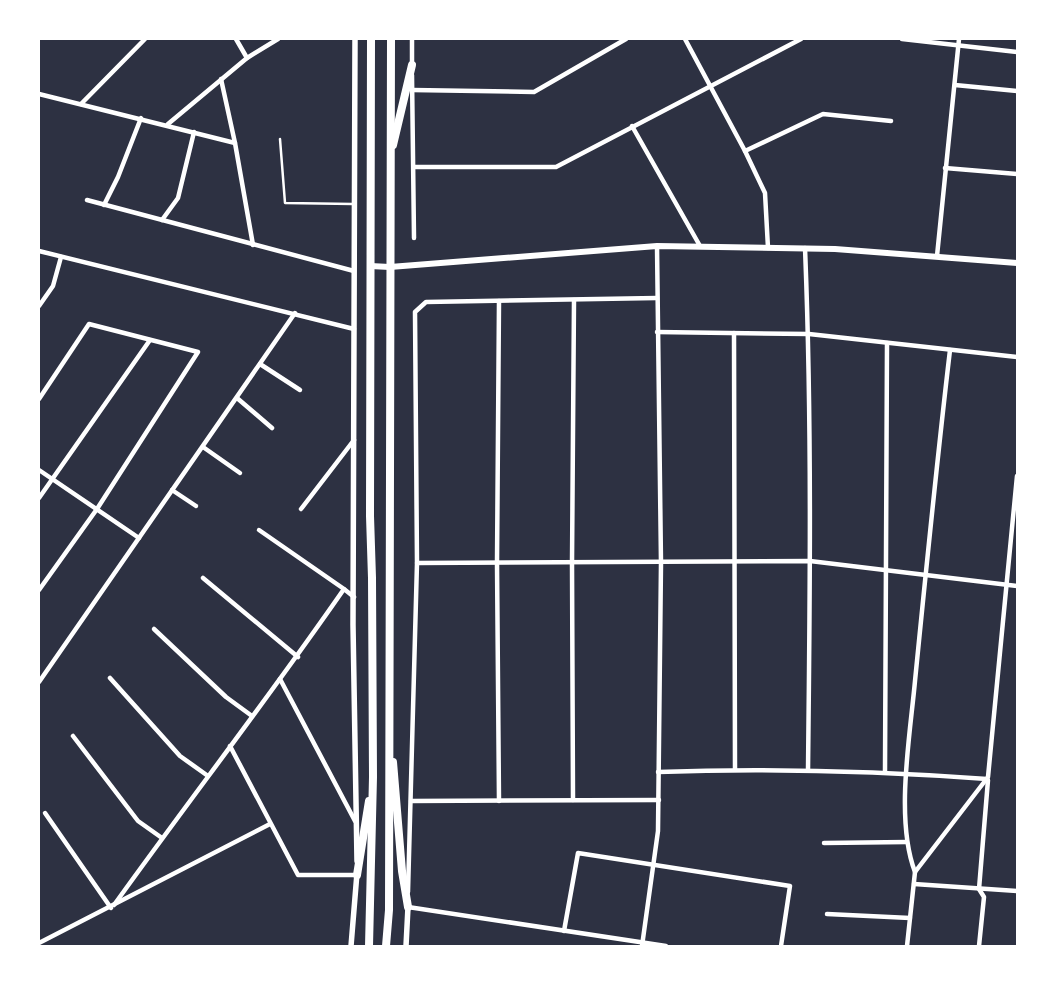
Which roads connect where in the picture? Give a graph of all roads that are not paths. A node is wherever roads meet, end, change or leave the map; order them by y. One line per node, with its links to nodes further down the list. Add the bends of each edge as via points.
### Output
1 (146, 39): 23 (street)
2 (236, 39): 15 (street)
3 (278, 39): 15 (street)
4 (355, 39): 37 (street)
5 (371, 39): 50 (main road)
6 (391, 39): 31 (main road)
7 (412, 39): 16 (street)
8 (626, 39): 20 (street, via 534,92)
9 (685, 39): 18 (street)
10 (801, 39): 18 (street)
11 (902, 39): 13 (street)
12 (959, 39): 13 (street)
13 (958, 46): 14 (street); 19 (street)
14 (1017, 52)
15 (247, 58): 17 (street)
16 (412, 64): 20 (street); 31 (main road)
17 (221, 78): 26 (street); 30 (street)
18 (710, 85): 27 (street); 32 (street)
19 (955, 85): 21 (street); 34 (street)
20 (412, 90): 33 (street)
21 (1017, 91)
22 (39, 94): 23 (street)
23 (81, 104): 24 (street)
24 (142, 118): 26 (street); 38 (street)
25 (891, 121): 32 (street, via 823,114)
26 (168, 124): 28 (street)
27 (632, 126): 33 (street, via 556,167); 43 (street)
28 (194, 132): 30 (street); 39 (street, via 178,198)
29 (280, 138): 37 (lane, via 285,203)
30 (235, 143): 41 (street)
31 (391, 149): 51 (main road)
32 (745, 151): 44 (street, via 765,193)
33 (414, 167): 40 (street)
34 (945, 168): 35 (street); 47 (street)
35 (1017, 174)
36 (87, 200): 38 (street)
37 (355, 204): 52 (street)
38 (104, 205): 39 (street)
39 (162, 220): 41 (street)
40 (414, 238)
41 (252, 245): 52 (street)
42 (658, 246): 43 (main road); 51 (main road); 53 (street)
43 (700, 246): 44 (main road)
44 (768, 248): 45 (main road)
45 (805, 248): 47 (main road); 61 (street)
46 (39, 251): 48 (street)
47 (937, 256): 49 (main road)
48 (61, 257): 56 (street, via 53,286); 57 (street)
49 (1017, 263)
50 (370, 266): 51 (main road); 113 (main road)
51 (390, 267): 105 (main road)
52 (354, 271): 58 (street)
53 (657, 298): 54 (street); 59 (street)
54 (574, 300): 55 (street); 89 (street)
55 (499, 301): 87 (street, via 426,302 414,316); 88 (street)
56 (39, 306)
57 (295, 313): 58 (street); 66 (street)
58 (354, 329): 71 (street)
59 (657, 332): 60 (street); 85 (street)
60 (734, 333): 61 (street); 86 (street)
61 (809, 334): 63 (street); 84 (street)
62 (150, 340): 69 (street, via 89,324); 76 (street); 81 (street, via 198,352)
63 (887, 342): 64 (street); 90 (street)
64 (950, 350): 65 (street); 91 (street)
65 (1017, 357)
66 (260, 364): 67 (street); 68 (street)
67 (300, 390)
68 (237, 398): 70 (street); 72 (street)
69 (39, 399)
70 (272, 428)
71 (355, 439): 80 (street); 97 (street)
72 (203, 447): 74 (street); 77 (street)
73 (39, 470): 76 (street)
74 (240, 473)
75 (1017, 476): 93 (street)
76 (52, 479): 78 (street); 81 (street)
77 (172, 490): 79 (street); 83 (street)
78 (39, 498)
79 (196, 506)
80 (301, 508)
81 (97, 510): 83 (street); 96 (street)
82 (259, 530): 95 (street)
83 (139, 538): 102 (street)
84 (810, 561): 86 (street); 90 (street); 108 (street)
85 (661, 562): 86 (street); 89 (street); 109 (street)
86 (734, 562): 107 (street)
87 (417, 563): 88 (street); 117 (street)
88 (497, 563): 89 (street); 118 (street)
89 (572, 563): 115 (street)
90 (886, 570): 91 (street); 110 (street)
91 (925, 575): 93 (street); 111 (street)
92 (203, 578): 99 (street)
93 (1006, 585): 94 (street); 114 (street)
94 (1017, 586)
95 (344, 589): 97 (street); 99 (street)
96 (39, 590)
97 (354, 597): 120 (street)
98 (154, 629): 103 (street, via 226,697)
99 (298, 657): 101 (street)
100 (110, 678): 112 (street, via 180,756)
101 (280, 678): 103 (street); 120 (street)
102 (39, 682)
103 (252, 716): 106 (street)
104 (73, 736): 122 (street, via 138,821)
105 (390, 740): 132 (main road); 140 (main road)
106 (230, 746): 112 (street); 121 (street)
107 (735, 770): 108 (street); 109 (street)
108 (808, 770): 110 (street)
109 (658, 772): 116 (street)
110 (885, 772): 111 (street)
111 (907, 773): 114 (street); 123 (street)
112 (208, 776): 122 (street)
113 (373, 777): 127 (main road); 139 (main road)
114 (988, 778): 126 (street); 129 (street)
115 (573, 800): 116 (street); 118 (street)
116 (658, 800): 125 (street)
117 (411, 801): 118 (street); 132 (street)
118 (499, 801)
119 (45, 813): 131 (street)
120 (356, 822): 127 (street)
121 (270, 824): 127 (street, via 298,875); 131 (street)
122 (162, 838): 131 (street)
123 (907, 842): 124 (street); 126 (street)
124 (824, 843)
125 (653, 865): 135 (street, via 578,853); 137 (street); 143 (street, via 790,886)
126 (915, 872): 128 (street)
127 (357, 874): 138 (street)
128 (914, 884): 129 (street); 134 (street)
129 (978, 889): 130 (street); 145 (street, via 984,897)
130 (1017, 891)
131 (112, 907): 136 (street)
132 (408, 907): 135 (street); 141 (street)
133 (827, 914): 134 (street)
134 (910, 918): 144 (street)
135 (564, 931): 137 (street)
136 (39, 943)
137 (642, 944): 142 (street)
138 (351, 946)
139 (370, 946)
140 (386, 946)
141 (406, 946)
142 (666, 946)
143 (781, 946)
144 (907, 946)
145 (979, 946)

